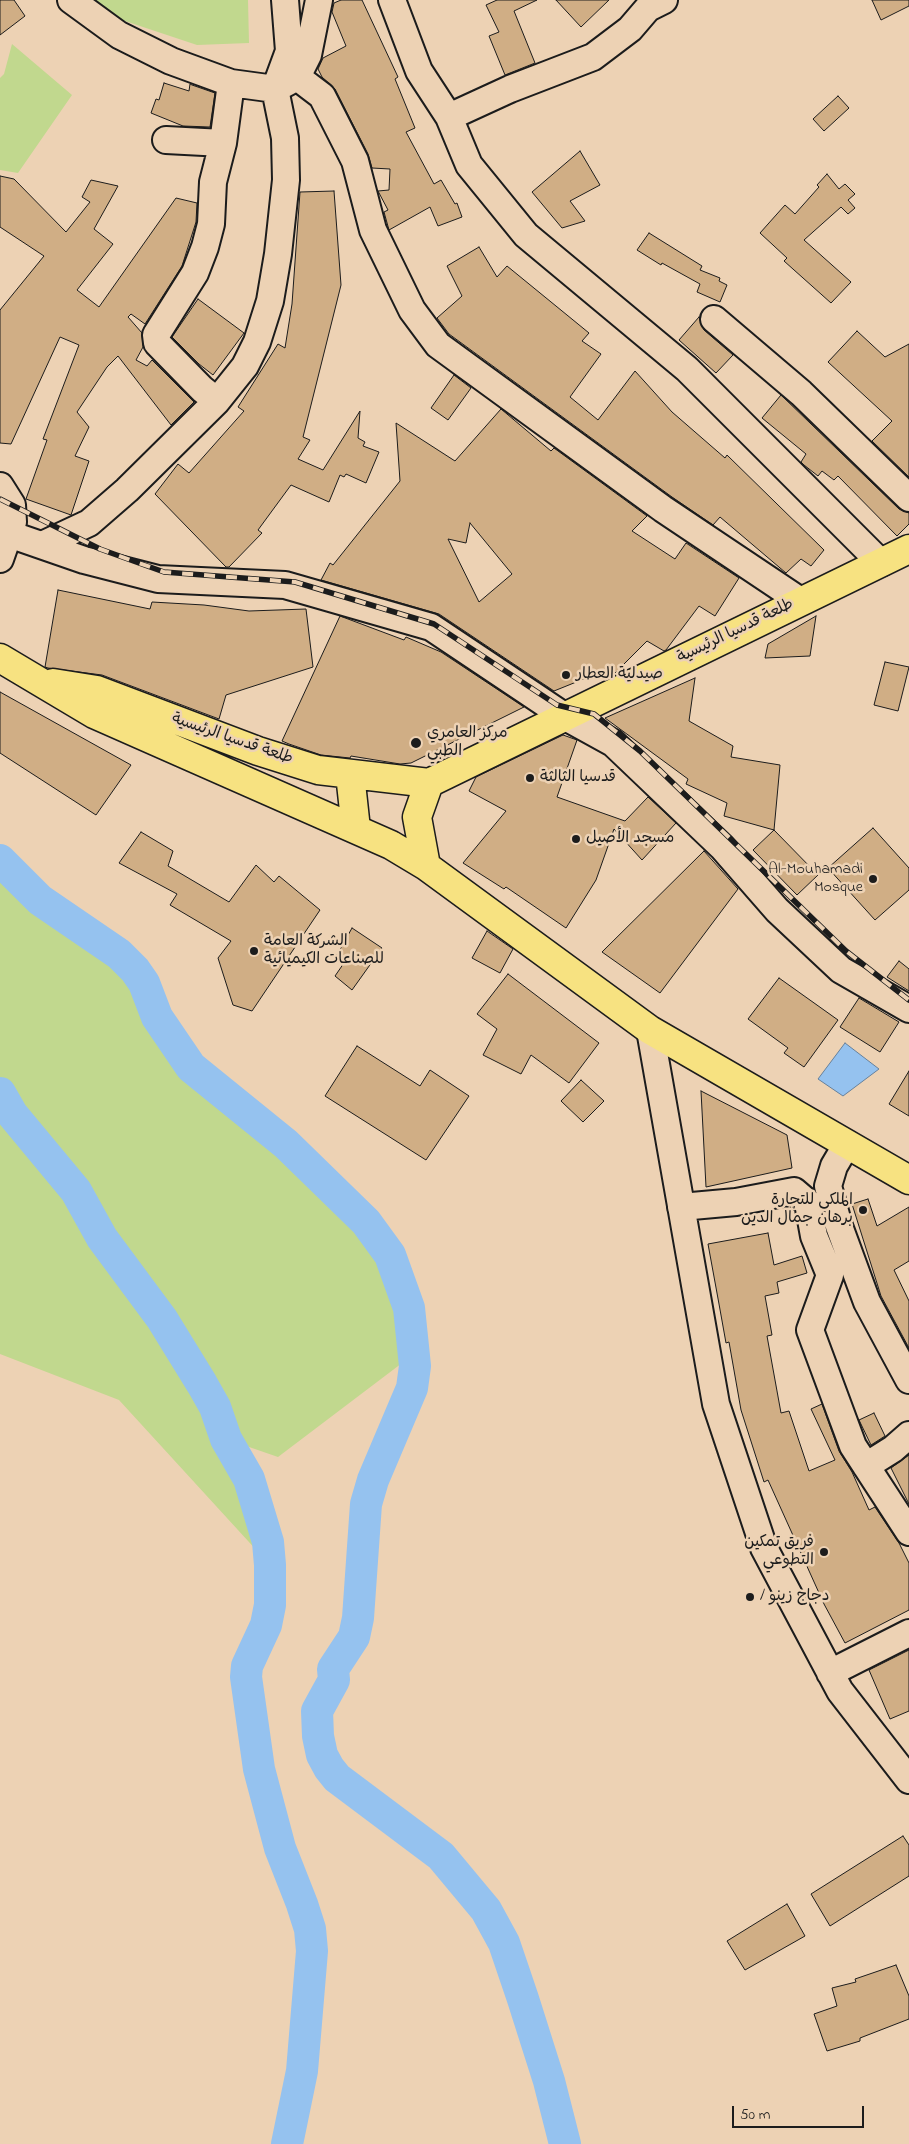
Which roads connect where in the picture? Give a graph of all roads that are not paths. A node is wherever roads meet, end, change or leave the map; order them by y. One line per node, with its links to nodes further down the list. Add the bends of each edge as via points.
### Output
1 (72, 0): 8 (street, via 97,20 143,48)
2 (285, 0): 9 (street, via 289,51)
3 (319, 0): 9 (street, via 308,55)
4 (392, 0): 10 (street, via 419,71)
5 (628, 0): 7 (street)
6 (664, 0): 7 (street, via 648,8)
7 (630, 29): 10 (street, via 593,57 510,89)
8 (231, 83): 9 (street); 12 (street)
9 (286, 83): 14 (street, via 286,180 270,300 257,342 245,366); 22 (street, via 322,96 355,161 373,230 412,310 438,345 663,509)
10 (450, 118): 21 (street, via 469,165 526,235 687,369)
11 (166, 140): 12 (street)
12 (223, 143): 14 (street, via 214,174 211,224 205,247 195,273 156,334 157,343)
13 (714, 319): 16 (street, via 801,392)
14 (216, 401): 18 (street, via 90,524)
15 (0, 486): 17 (street, via 12,505 13,522)
16 (909, 498)
17 (9, 534): 18 (street); 20 (street)
18 (42, 545): 25 (street, via 84,560 158,579 285,585 431,627)
19 (909, 549): 21 (main road, طلعة قدسيا الرئيسية)
20 (0, 559)
21 (880, 563): 22 (main road, طلعة قدسيا الرئيسية)
22 (799, 600): 25 (main road, طلعة قدسيا الرئيسية)
23 (0, 658): 24 (main road)
24 (39, 681): 26 (main road, طلعة قدسيا الرئيسية, via 97,690 258,752 318,770); 28 (main road, via 94,714)
25 (564, 716): 27 (main road, طلعة قدسيا الرئيسية); 30 (street, via 613,743 722,847 777,910 841,970)
26 (350, 774): 27 (main road, طلعة قدسيا الرئيسية); 28 (main road)
27 (429, 783): 29 (main road, via 417,817)
28 (356, 829): 29 (main road, via 392,845)
29 (426, 866): 31 (main road)
30 (909, 1009)
31 (650, 1030): 32 (main road); 34 (street)
32 (847, 1144): 33 (main road); 35 (street, via 834,1166 828,1186 867,1302)
33 (909, 1180)
34 (682, 1207): 37 (street, via 736,1202 794,1191 808,1203 814,1236 830,1275 810,1330 853,1446); 40 (street, via 716,1404 764,1548)
35 (909, 1380)
36 (909, 1435): 37 (street, via 894,1449)
37 (866, 1466): 38 (street)
38 (909, 1532)
39 (909, 1633): 40 (street)
40 (830, 1674): 41 (street)
41 (909, 1780)

